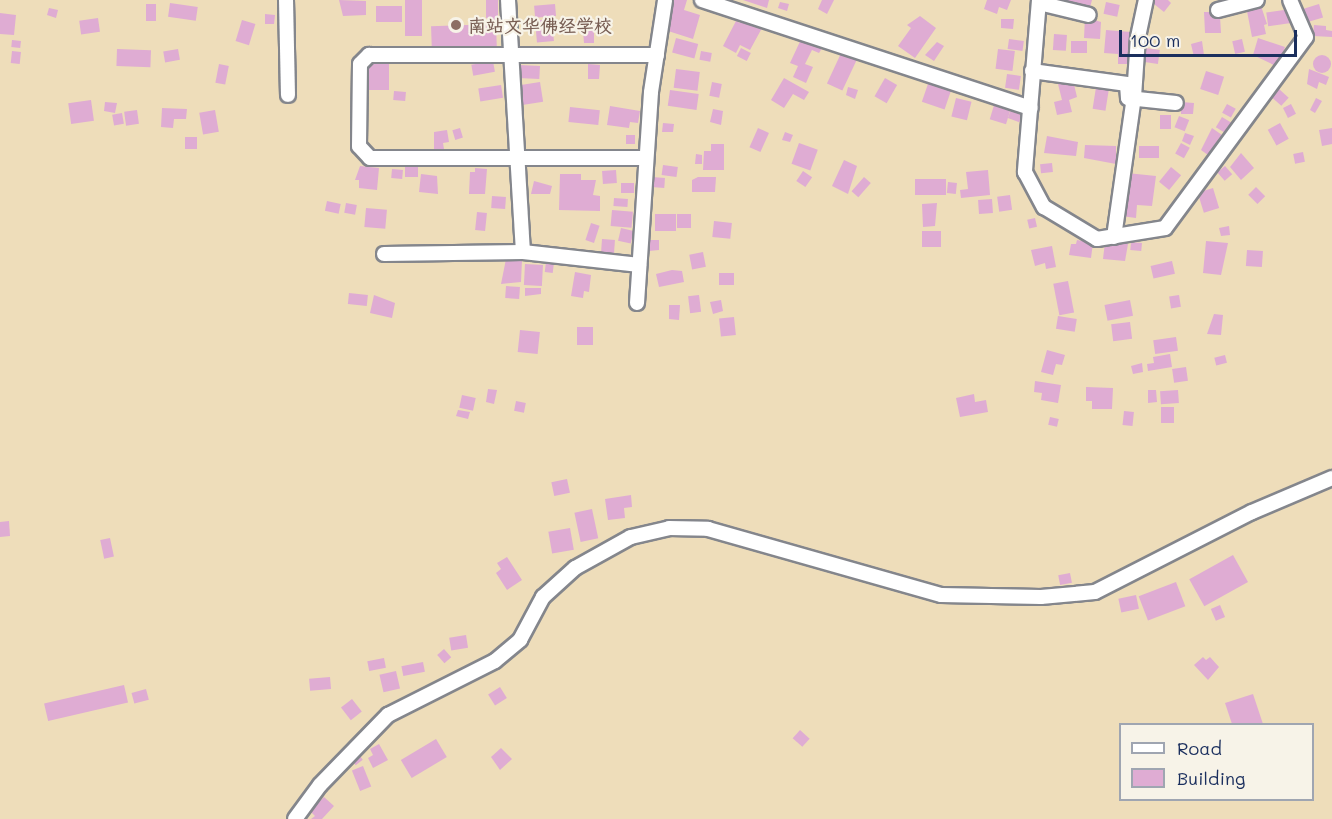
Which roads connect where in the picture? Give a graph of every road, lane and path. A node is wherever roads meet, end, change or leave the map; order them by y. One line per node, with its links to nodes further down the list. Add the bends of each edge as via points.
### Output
1 (286, 0): 14 (street)
2 (508, 0): 11 (street)
3 (665, 0): 12 (street)
4 (702, 0): 17 (street)
5 (1146, 0): 15 (street, via 1138,37)
6 (1257, 0): 9 (street)
7 (1290, 0): 20 (street, via 1306,37 1165,228)
8 (1039, 2): 10 (street); 13 (street)
9 (1218, 10)
10 (1089, 15)
11 (510, 54): 12 (street); 18 (street); 18 (street, via 363,57 359,146 370,158)
12 (657, 55): 19 (street)
13 (1032, 71): 15 (street, via 1127,84 1128,98); 17 (street)
14 (288, 95)
15 (1134, 97): 16 (street); 20 (street)
16 (1176, 104)
17 (1031, 108): 20 (street, via 1025,172 1044,207 1097,239)
18 (515, 157): 19 (street); 21 (street)
19 (645, 158): 23 (street)
20 (1114, 237)
21 (523, 252): 22 (street); 23 (street)
22 (384, 254)
23 (639, 265): 24 (street)
24 (637, 303)
25 (1332, 478): 26 (street, via 1252,512 1095,592 1041,597 941,596 708,529 669,528 631,537 575,568 543,597 520,640 495,661 388,715 320,785)
26 (295, 819)

